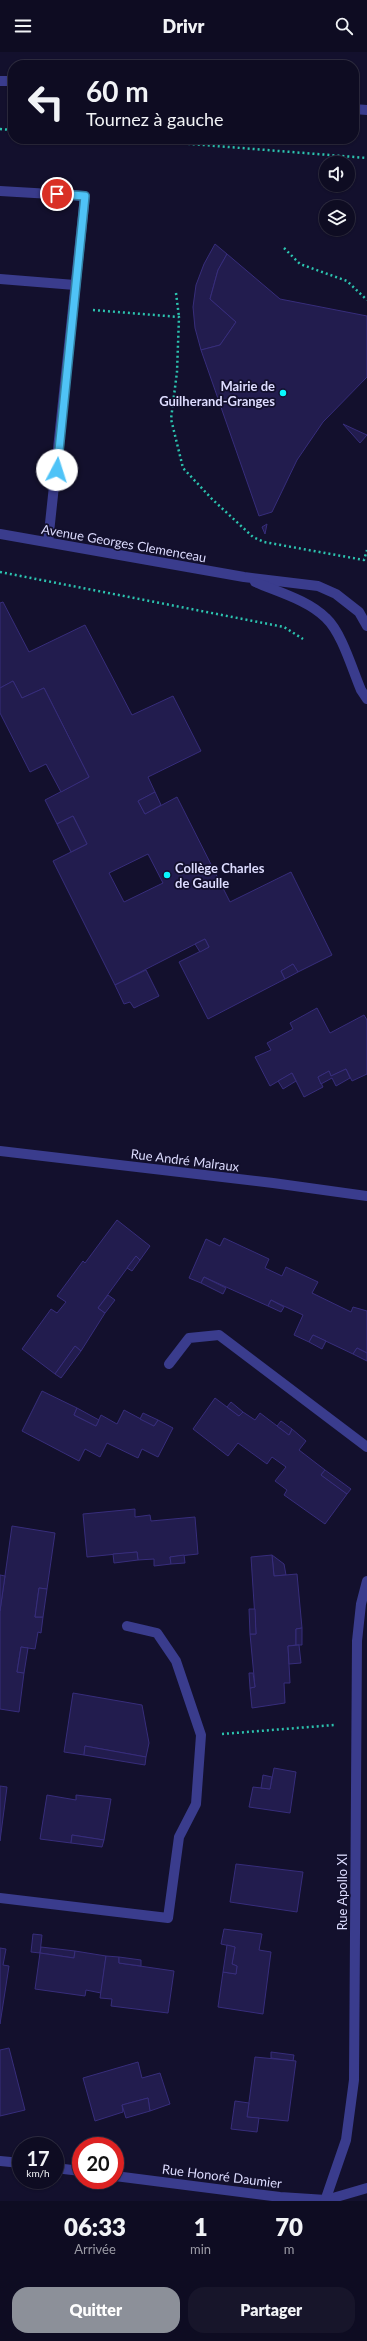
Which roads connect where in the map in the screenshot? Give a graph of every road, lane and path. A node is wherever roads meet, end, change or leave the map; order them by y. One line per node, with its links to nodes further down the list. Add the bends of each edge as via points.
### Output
1 (191, 144): 2 (path)
2 (367, 158)
3 (0, 191): 6 (street, via 85,196)
4 (284, 248): 8 (path, via 300,264 347,281)
5 (0, 279): 6 (street)
6 (75, 284): 9 (street)
7 (176, 293): 10 (path)
8 (367, 300)
9 (72, 308): 10 (path); 12 (street)
10 (179, 317): 13 (path, via 177,372 171,419 183,468 253,537 264,542 364,560)
11 (0, 534): 12 (street, Avenue Georges Clemenceau)
12 (48, 542): 15 (street, Avenue Georges Clemenceau)
13 (367, 550)
14 (0, 572): 17 (path, via 284,627)
15 (244, 577): 16 (street, Avenue Georges Clemenceau, via 318,586 336,594 359,612); 18 (street, Avenue Georges Clemenceau, via 316,609 327,618)
16 (367, 626)
17 (303, 639)
18 (367, 699)
19 (0, 1152): 20 (street, Rue André Malraux)
20 (367, 1196)
21 (169, 1364): 22 (street, via 189,1338 219,1335)
22 (367, 1447)
23 (367, 1581): 25 (street, Rue Apollo XI, via 361,1604 357,1641)
24 (127, 1626): 26 (street, via 157,1632 176,1661)
25 (355, 1724): 26 (path); 32 (street, Rue Apollo XI, via 354,2080 346,2140)
26 (201, 1735): 27 (street, via 196,1804 179,1837 168,1918)
27 (0, 1898)
28 (0, 2161): 29 (street)
29 (12, 2163)
30 (124, 2177): 32 (street, Rue Honoré Daumier, via 280,2197)
31 (367, 2188): 32 (street)
32 (326, 2200)

